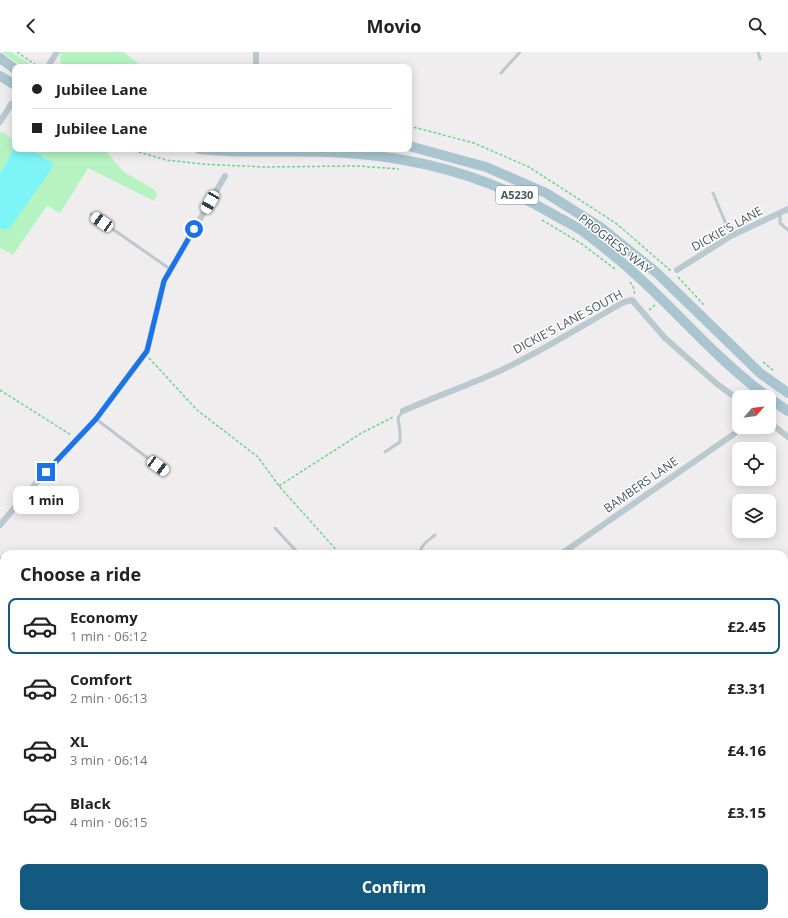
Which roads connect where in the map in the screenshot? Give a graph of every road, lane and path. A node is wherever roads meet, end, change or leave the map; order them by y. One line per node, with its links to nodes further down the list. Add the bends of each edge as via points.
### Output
1 (17, 52): 8 (path)
2 (57, 52): 9 (street)
3 (256, 52): 10 (street)
4 (520, 52): 12 (lane)
5 (758, 52): 7 (lane)
6 (0, 58): 11 (main road)
7 (760, 59)
8 (35, 64)
9 (50, 64)
10 (256, 64)
11 (12, 67)
12 (501, 73)
13 (0, 76): 14 (main road)
14 (12, 84)
15 (11, 104): 16 (street)
16 (0, 122)
17 (412, 147): 37 (main road, PROGRESS WAY / A5230, via 486,167 546,193 600,227 657,273 760,373)
18 (138, 152): 20 (path, via 166,160 202,164)
19 (330, 152): 36 (main road, PROGRESS WAY / A5230, via 420,162 484,181 531,201 583,232 634,273 693,332)
20 (401, 169)
21 (225, 176): 29 (street)
22 (713, 193): 28 (lane)
23 (788, 209): 24 (street, DICKIE'S LANE)
24 (780, 212): 27 (lane, via 780,224); 28 (street, DICKIE'S LANE)
25 (91, 214): 29 (lane)
26 (542, 220): 30 (path, via 582,244)
27 (788, 230)
28 (731, 236): 31 (street, DICKIE'S LANE)
29 (171, 269): 34 (street, via 164,281)
30 (616, 270)
31 (677, 270)
32 (625, 278): 33 (path, via 636,292)
33 (635, 302): 38 (street, DICKIE'S LANE SOUTH, via 665,338); 40 (street, DICKIE'S LANE SOUTH, via 624,302 493,374)
34 (145, 354): 42 (street); 49 (path, via 197,410 258,457)
35 (0, 390): 46 (path)
36 (758, 390)
37 (788, 393)
38 (732, 395)
39 (776, 403): 41 (main road, PROGRESS WAY / A5230)
40 (402, 411): 47 (lane, via 398,418 400,442); 49 (path, via 360,434)
41 (788, 411)
42 (96, 419): 46 (street); 48 (lane)
43 (776, 428): 45 (street)
44 (734, 434): 56 (street, BAMBERS LANE)
45 (788, 437)
46 (78, 439): 50 (street, via 25,494)
47 (385, 452)
48 (166, 472)
49 (279, 486): 54 (path)
50 (0, 525)
51 (275, 528): 53 (lane)
52 (435, 535): 55 (lane)
53 (295, 550)
54 (336, 550)
55 (420, 550)
56 (567, 550)

